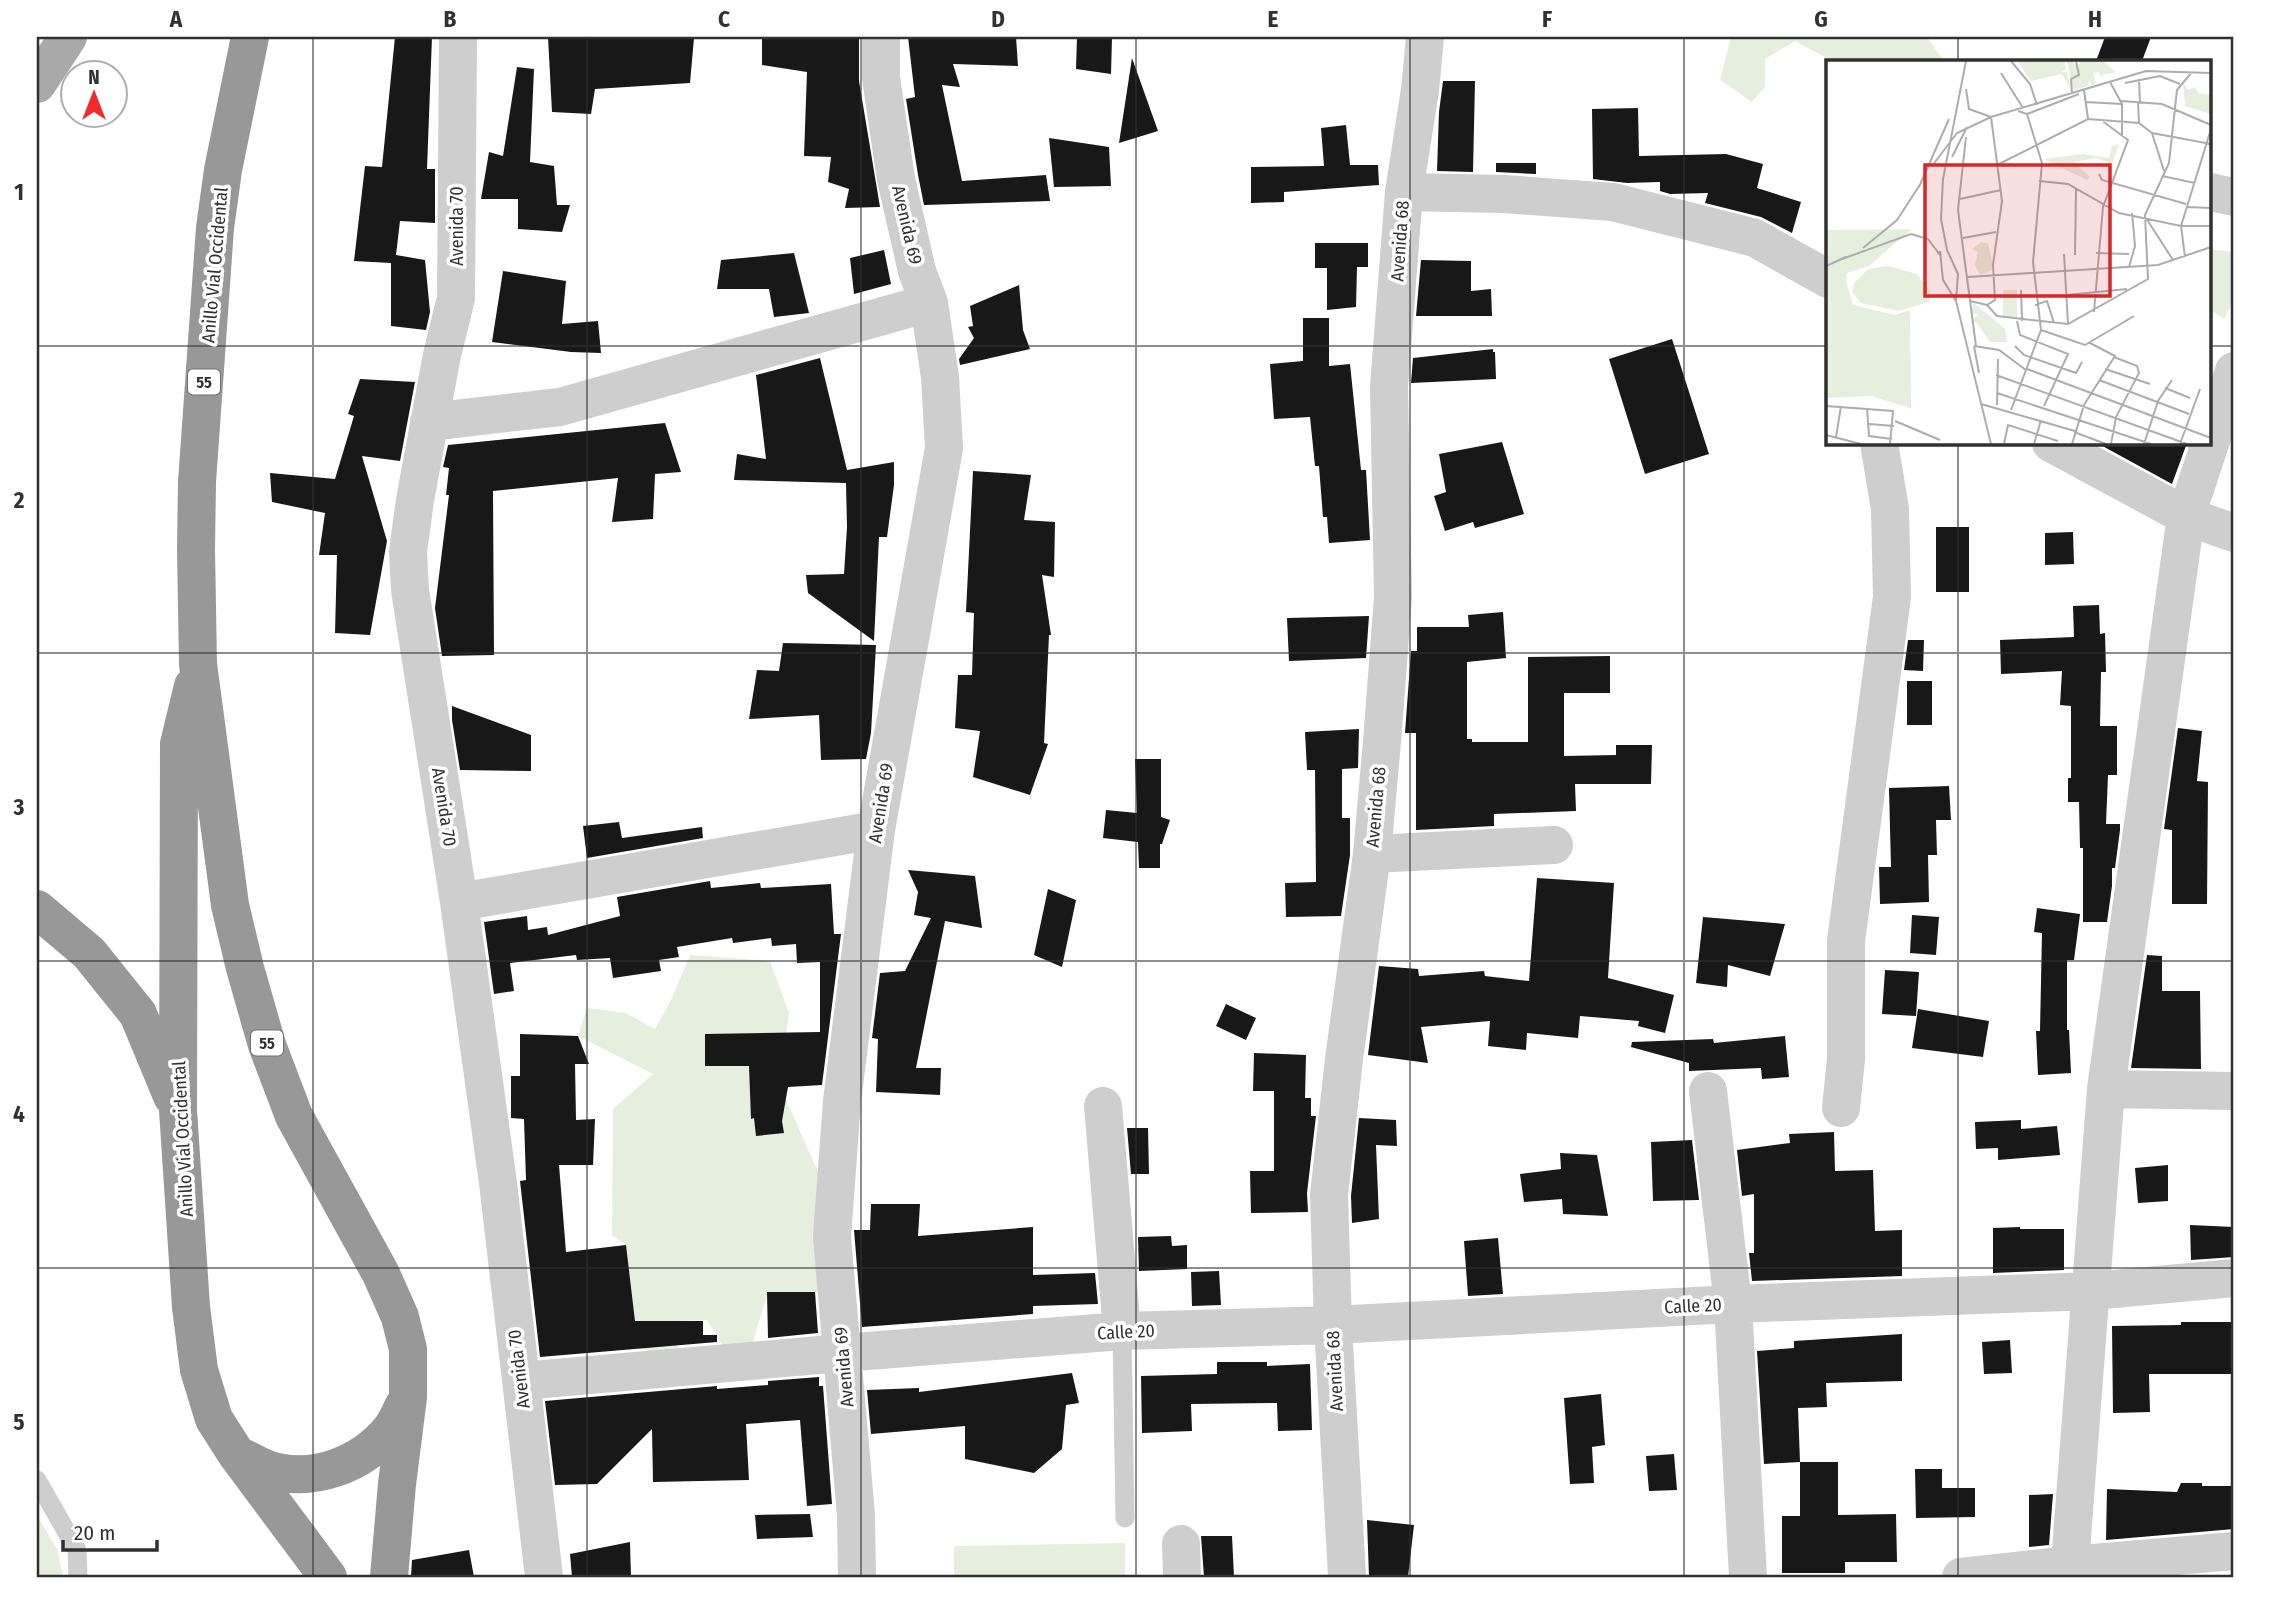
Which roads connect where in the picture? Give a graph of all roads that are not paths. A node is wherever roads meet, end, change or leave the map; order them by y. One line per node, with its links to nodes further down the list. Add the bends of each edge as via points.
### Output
1 (68, 37): 7 (main road)
2 (250, 37): 8 (highway, Anillo Vial Occidental / 55)
3 (263, 37): 8 (highway)
4 (458, 37): 15 (street, Avenida 70, via 456,298)
5 (881, 37): 13 (street, Avenida 69, via 881,78 896,179)
6 (1425, 37): 9 (street, Avenida 68)
7 (37, 84)
8 (237, 101): 22 (highway, Anillo Vial Occidental / 55, via 215,228 200,428)
9 (1404, 191): 12 (street, via 1612,201 1755,238); 25 (street, Avenida 68, via 1389,387 1393,597)
10 (2212, 192): 11 (street)
11 (2234, 197)
12 (1826, 278)
13 (929, 303): 15 (street, via 560,407); 23 (street, Avenida 69, via 944,448)
14 (2234, 371): 16 (street)
15 (429, 422): 26 (street, Avenida 70, via 408,552 410,590)
16 (2212, 437)
17 (1880, 444): 32 (street, via 1890,509 1892,597 1846,941 1846,1059)
18 (2053, 444): 20 (street)
19 (2210, 444): 20 (street)
20 (2186, 516): 21 (street); 28 (street)
21 (2234, 533)
22 (198, 664): 33 (highway, Anillo Vial Occidental / 55, via 179,744); 41 (highway, Anillo Vial Occidental / 55, via 230,905 267,1045 295,1116 400,1317 408,1349)
23 (876, 830): 26 (street); 39 (street, Avenida 69, via 842,1101 832,1237)
24 (1554, 845): 25 (street)
25 (1372, 854): 37 (street, Avenida 68, via 1329,1195)
26 (459, 902): 40 (street, Avenida 70)
27 (37, 909): 33 (highway, via 89,953 138,1014)
28 (2106, 1089): 30 (street); 35 (street)
29 (1708, 1091): 36 (street)
30 (2234, 1091)
31 (1103, 1106): 38 (street)
32 (1841, 1108)
33 (178, 1110): 42 (highway, Anillo Vial Occidental / 55, via 199,1370 214,1419)
34 (2234, 1278): 35 (street, Calle 20)
35 (2092, 1291): 36 (street, Calle 20); 46 (street)
36 (1733, 1304): 37 (street, Calle 20); 53 (street)
37 (1333, 1325): 38 (street, Calle 20); 52 (street, Avenida 68)
38 (1122, 1331): 39 (street, Calle 20); 44 (lane)
39 (842, 1353): 40 (street, Calle 20); 51 (street, Avenida 69)
40 (520, 1381): 50 (street, Avenida 70)
41 (408, 1397): 42 (highway, via 392,1428 368,1453 337,1468 303,1474 269,1469); 49 (highway, Anillo Vial Occidental / 55)
42 (237, 1455): 48 (highway, Anillo Vial Occidental / 55)
43 (37, 1480): 47 (lane, via 77,1550)
44 (1125, 1518)
45 (2234, 1550): 46 (street)
46 (2069, 1571): 54 (street)
47 (78, 1577)
48 (328, 1577)
49 (388, 1577)
50 (544, 1577)
51 (857, 1577)
52 (1347, 1577)
53 (1748, 1577)
54 (1961, 1577)

